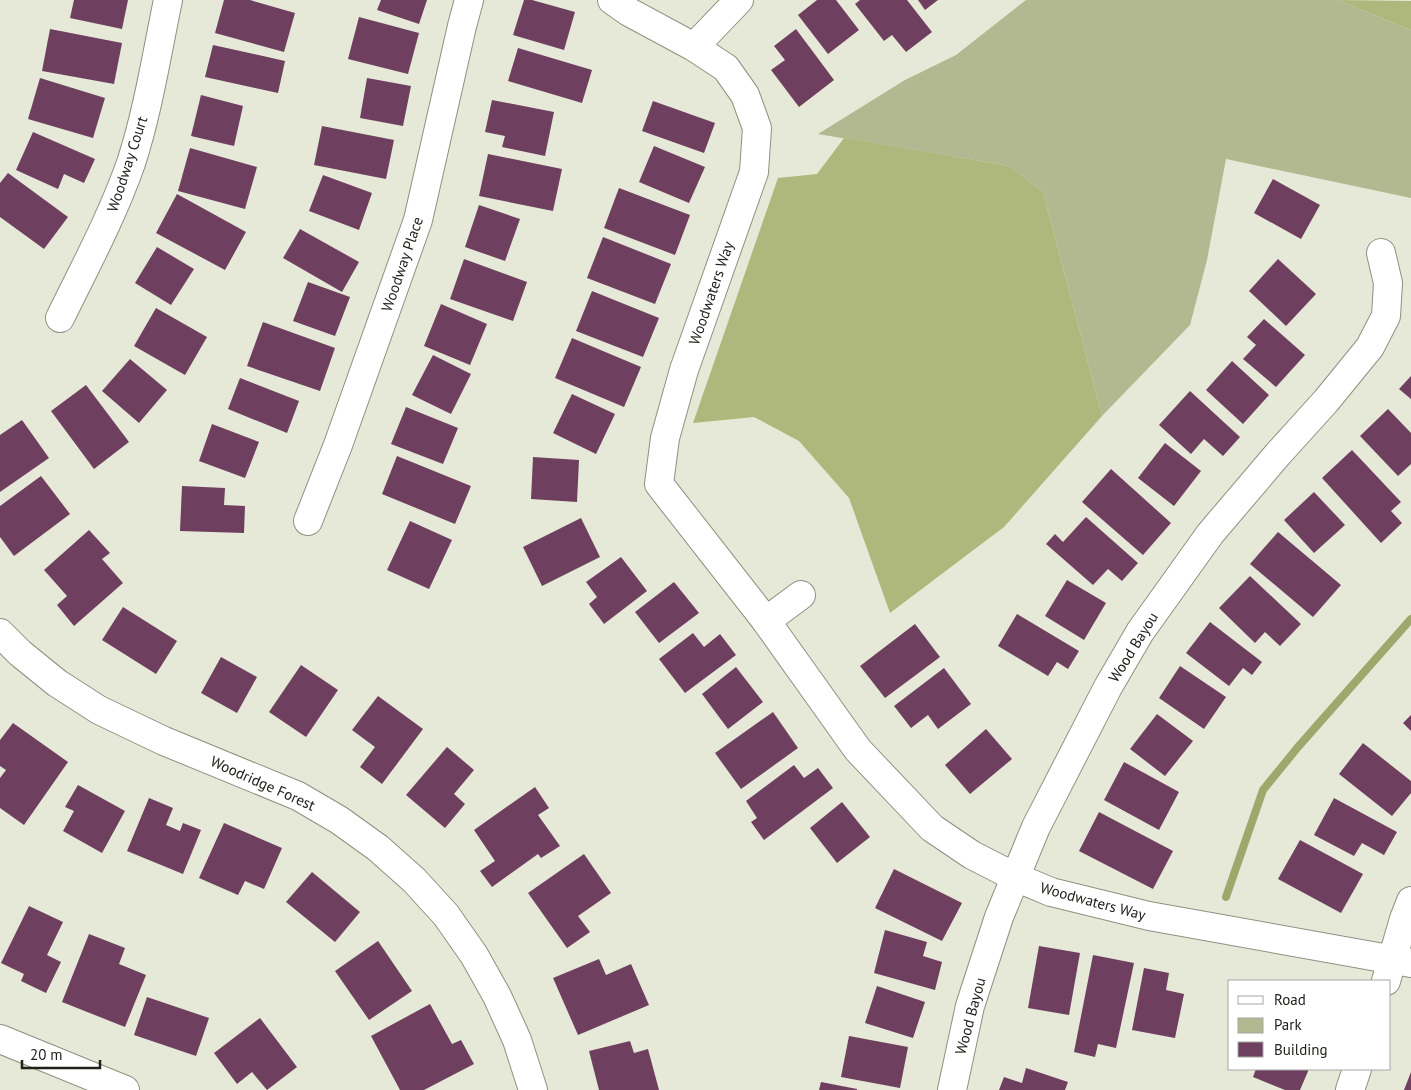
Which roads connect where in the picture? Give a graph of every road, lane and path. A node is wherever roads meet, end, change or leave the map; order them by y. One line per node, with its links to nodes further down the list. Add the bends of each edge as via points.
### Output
1 (168, 0): 7 (street, Woodway Court, via 143,121 131,162 113,210)
2 (470, 0): 8 (street, Woodway Place, via 418,220)
3 (612, 0): 5 (street, Woodwaters Way)
4 (739, 0): 5 (street)
5 (694, 47): 10 (street, Woodwaters Way, via 726,68 745,95 757,128 754,172 684,370 666,438 659,484)
6 (1381, 253): 12 (street, Wood Bayou, via 1388,283 1386,316 1370,347 1210,534 1140,632 1049,800)
7 (60, 318)
8 (308, 521)
9 (801, 595): 10 (street)
10 (766, 621): 12 (street, Woodwaters Way, via 858,750 932,828 972,855)
11 (0, 633): 18 (street, Woodridge Forest, via 58,683 98,710 298,796 340,820 378,848 414,880 474,955 498,996)
12 (1015, 877): 14 (street, Woodwaters Way, via 1051,892 1149,916); 19 (street, Wood Bayou, via 970,1006)
13 (1411, 900): 14 (street, via 1404,919)
14 (1396, 968)
15 (0, 1039): 17 (street)
16 (1357, 1070): 20 (street)
17 (125, 1090)
18 (533, 1090)
19 (952, 1090)
20 (1350, 1090)

